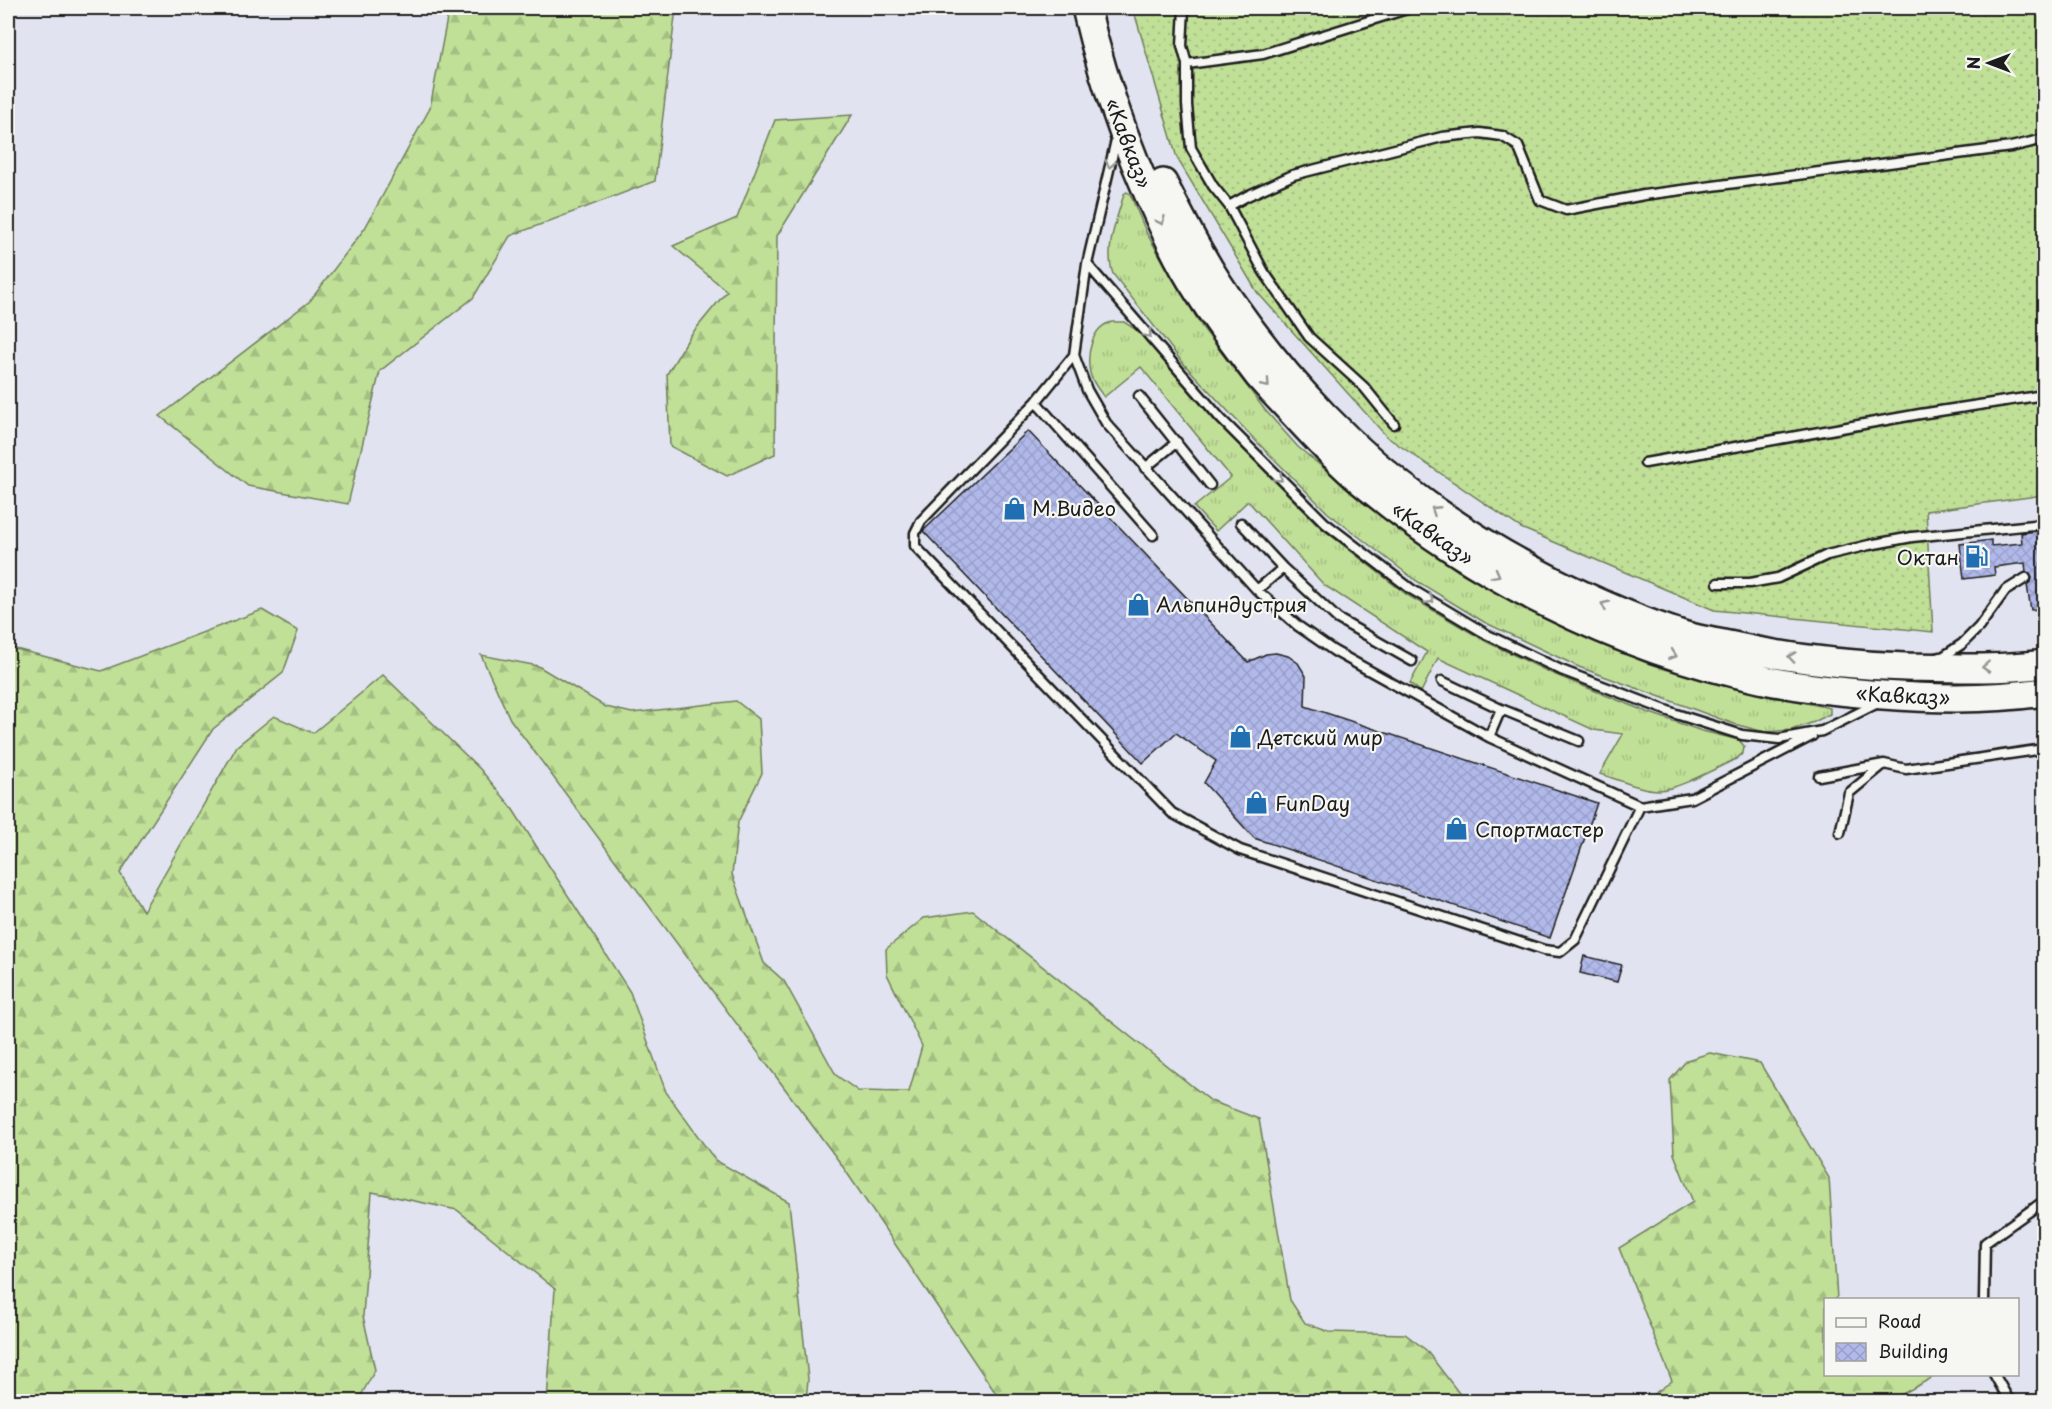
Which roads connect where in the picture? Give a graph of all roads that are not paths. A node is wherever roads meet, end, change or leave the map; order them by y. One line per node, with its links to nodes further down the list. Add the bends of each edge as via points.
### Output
1 (1086, 8): 31 (main road, «Кавказ», one-way to 31, via 1102,72 1122,128 1179,259 1260,377 1360,480 1478,564 1613,633 1686,660 1760,679 1822,690)
2 (1104, 8): 28 (main road, «Кавказ», one-way to 2, via 1766,654 1688,636 1618,611 1487,543 1427,505 1373,462 1277,362 1235,308 1194,243 1158,173 1131,106)
3 (1184, 8): 5 (lane, via 1182,46)
4 (1410, 8): 5 (lane, via 1263,54)
5 (1187, 64): 8 (lane, via 1191,148)
6 (1112, 129): 9 (lane, one-way to 9, via 1116,140)
7 (2044, 139): 8 (lane, via 2011,147 1644,195 1566,210 1540,200 1518,146 1502,136 1471,134 1431,140 1293,175)
8 (1229, 206): 14 (lane, via 1264,272 1309,337 1364,387)
9 (1088, 264): 10 (lane); 33 (lane, one-way to 33, via 1221,419 1325,523 1411,589 1488,636 1561,670 1676,714 1742,735 1779,739)
10 (1074, 355): 13 (lane); 17 (lane, via 1087,390 1106,423)
11 (2044, 395): 16 (lane)
12 (1139, 396): 15 (lane)
13 (1036, 402): 21 (lane); 39 (lane, via 921,520 915,546 1172,813 1240,850 1560,952 1575,940)
14 (1394, 424)
15 (1177, 442): 17 (lane); 18 (lane)
16 (1645, 463)
17 (1145, 468): 25 (lane)
18 (1210, 485)
19 (1241, 523): 22 (lane)
20 (2044, 524): 24 (lane, via 1912,537 1827,555 1778,579)
21 (1153, 535)
22 (1283, 568): 25 (lane); 26 (lane, via 1338,619)
23 (2026, 578): 28 (lane, via 2005,591 1962,644 1944,656)
24 (1718, 583)
25 (1257, 590): 34 (lane, via 1334,651)
26 (1412, 661)
27 (2044, 664): 28 (main road, «Кавказ», one-way to 28)
28 (1911, 667)
29 (1442, 681): 32 (lane)
30 (2044, 692): 31 (main road, «Кавказ», via 1965,699)
31 (1896, 696): 33 (lane)
32 (1501, 709): 34 (lane); 35 (lane)
33 (1822, 730): 39 (lane, via 1692,798)
34 (1489, 737): 39 (lane)
35 (1580, 741)
36 (2044, 749): 37 (lane, via 1906,769)
37 (1884, 764): 38 (lane); 40 (lane, via 1849,793)
38 (1819, 776)
39 (1640, 806)
40 (1840, 833)
41 (2044, 1201): 42 (lane, via 1985,1243)
42 (1984, 1298)
43 (1995, 1376): 44 (lane)
44 (2010, 1401)

